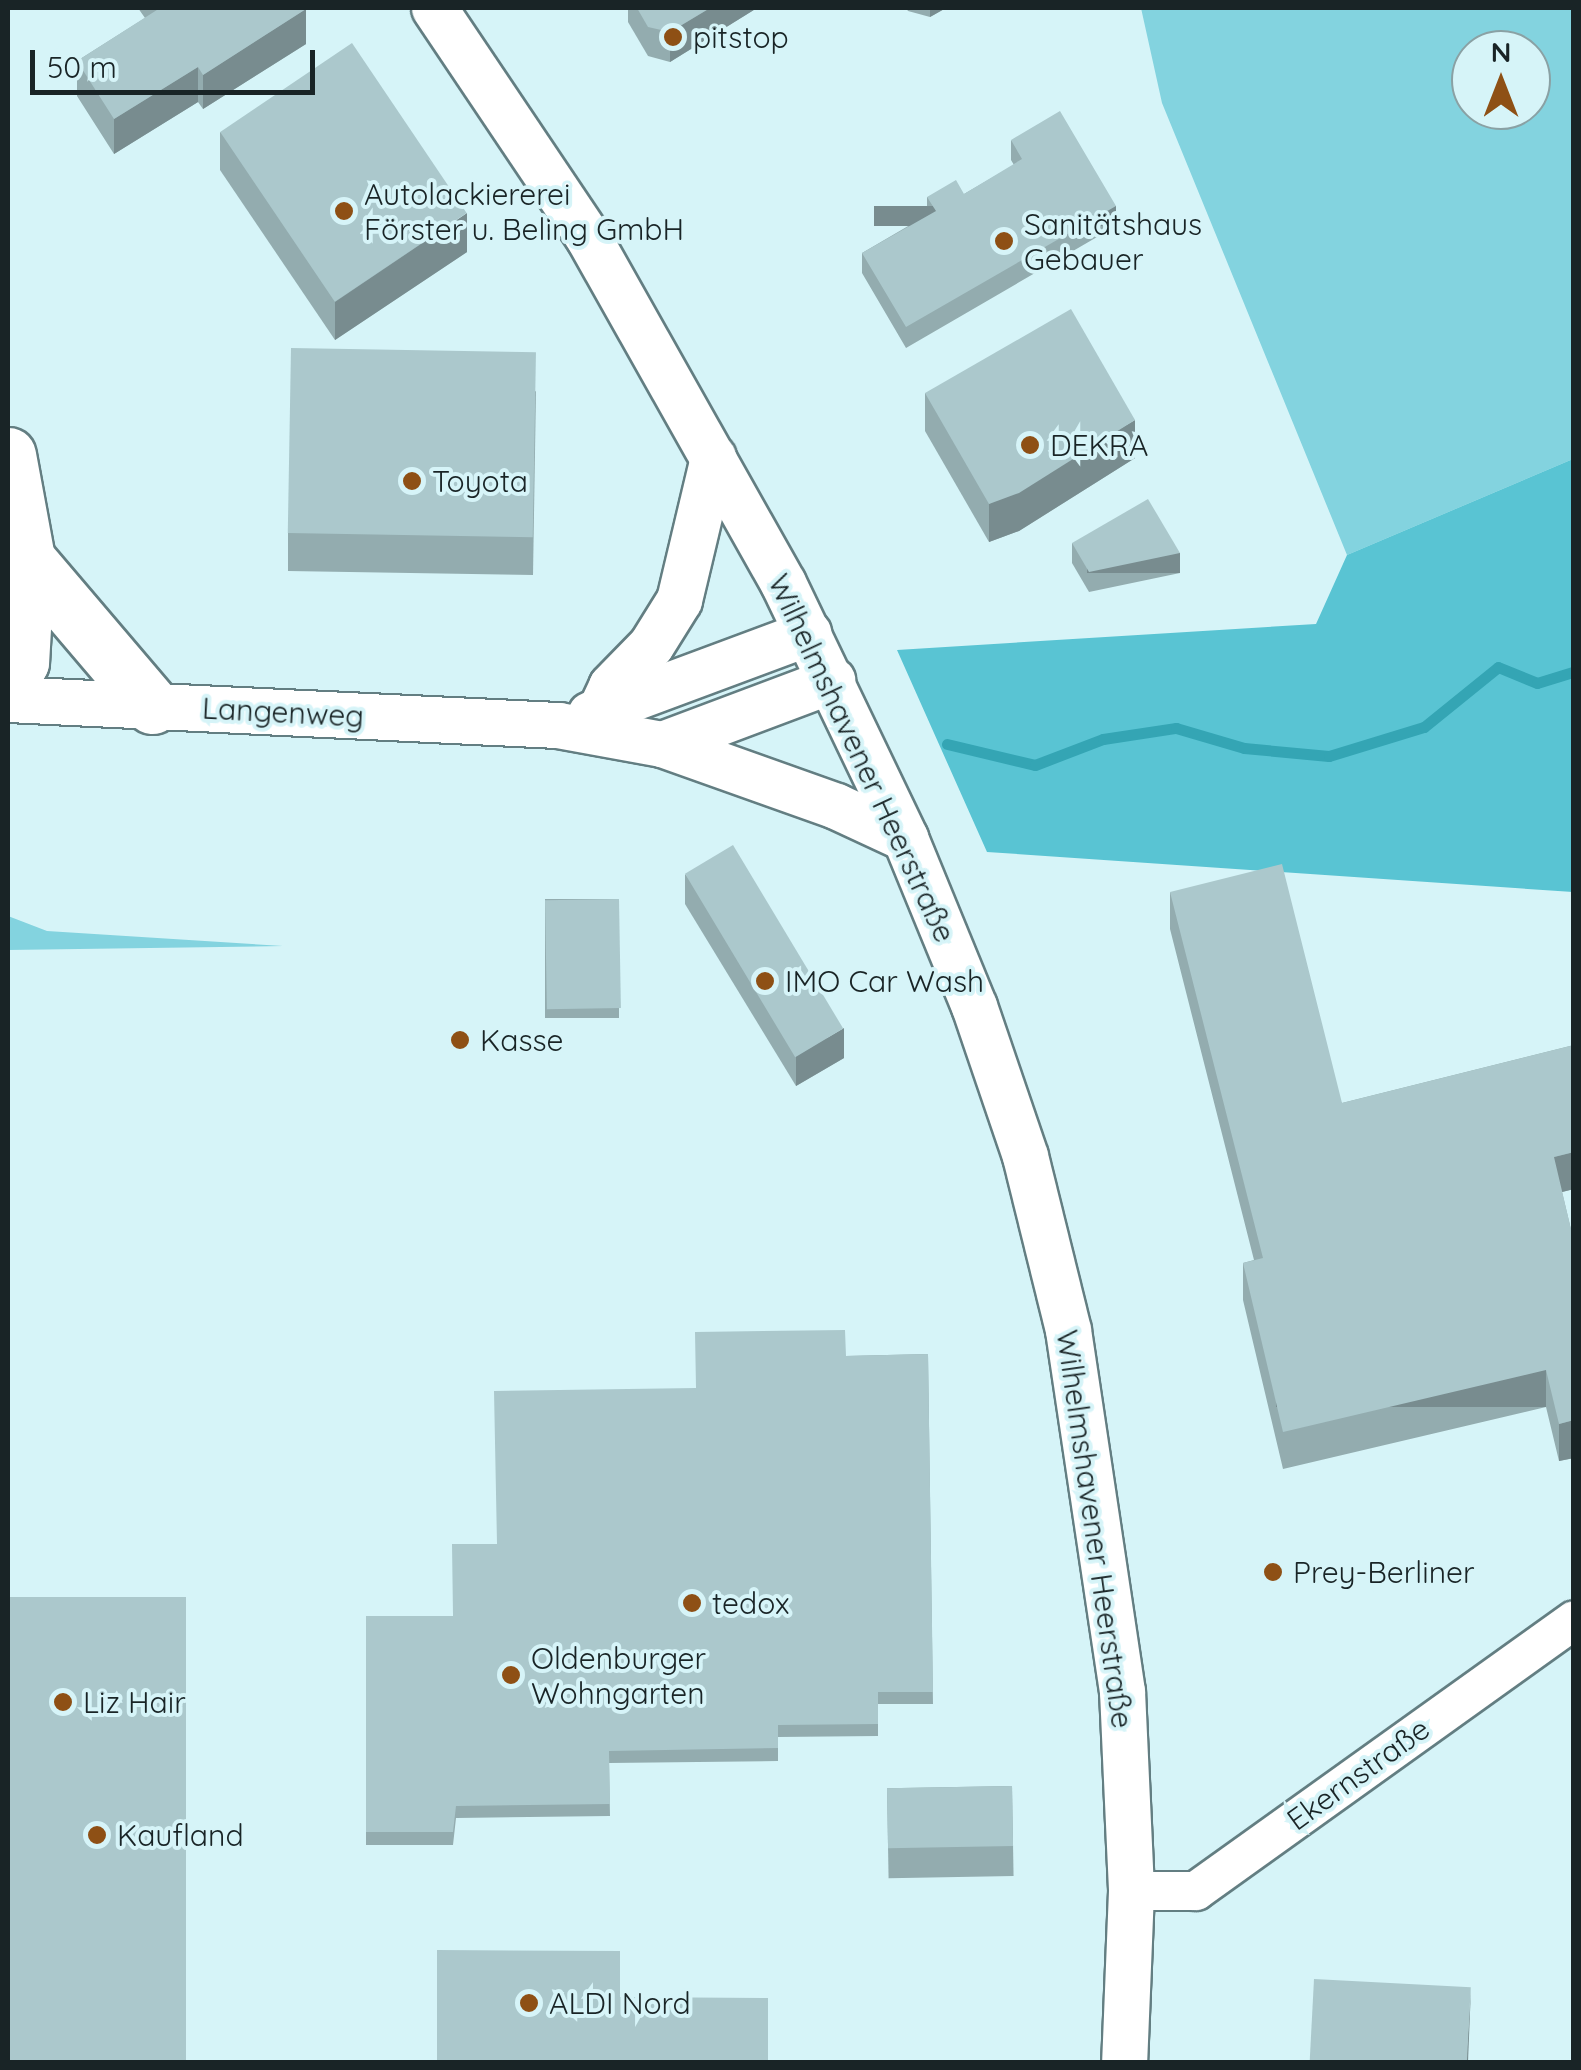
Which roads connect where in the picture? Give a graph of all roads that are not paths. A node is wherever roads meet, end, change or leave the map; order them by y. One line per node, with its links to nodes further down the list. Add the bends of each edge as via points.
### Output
1 (434, 8): 3 (street, Wilhelmshavener Heerstraße, via 588,237)
2 (8, 455): 4 (highway)
3 (713, 457): 5 (street, Wilhelmshavener Heerstraße); 10 (street, via 680,600 651,645 611,686)
4 (27, 558): 7 (highway, via 21,662); 9 (highway)
5 (808, 633): 6 (street, Wilhelmshavener Heerstraße); 10 (street, Langenweg)
6 (832, 680): 12 (street); 13 (street, Wilhelmshavener Heerstraße)
7 (8, 683)
8 (8, 699): 9 (street, Langenweg)
9 (152, 706): 11 (street, Langenweg)
10 (600, 710): 11 (street, Langenweg)
11 (558, 725): 12 (street, Langenweg)
12 (662, 744): 13 (street, Langenweg)
13 (905, 838): 15 (street, Wilhelmshavener Heerstraße, via 974,1006 1025,1156 1068,1330 1122,1691)
14 (1574, 1620): 15 (street, Ekernstraße, via 1196,1891)
15 (1131, 1891): 16 (street, Wilhelmshavener Heerstraße)
16 (1124, 2062)

